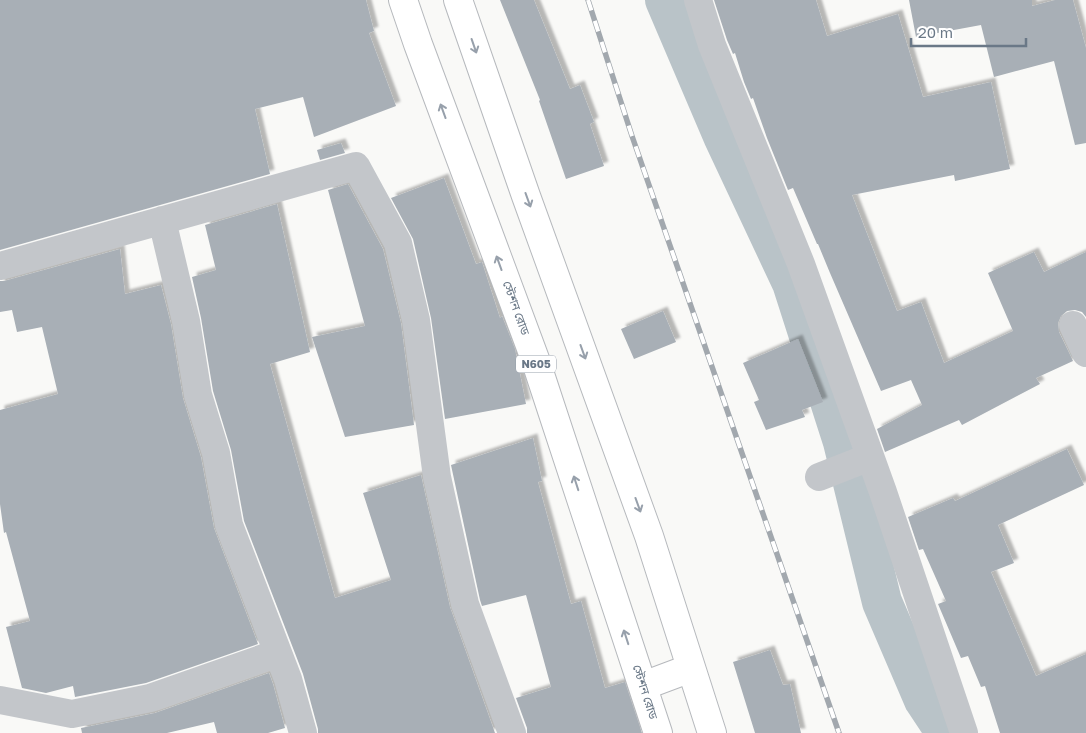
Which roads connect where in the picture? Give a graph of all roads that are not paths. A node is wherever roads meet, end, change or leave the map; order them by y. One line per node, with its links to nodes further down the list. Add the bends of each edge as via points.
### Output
1 (403, 0): 12 (highway, স্টেশন রোড / N605, one-way to 1, via 535,359)
2 (458, 0): 11 (highway, one-way to 11, via 649,536)
3 (698, 0): 8 (street, via 712,45 801,264)
4 (162, 220): 5 (street); 10 (street, via 186,321 198,395 216,453 229,525); 15 (street, via 356,166 398,243 416,320 437,477 465,604)
5 (0, 266)
6 (1073, 325): 7 (street)
7 (1086, 353)
8 (870, 457): 9 (street); 18 (street)
9 (819, 477)
10 (278, 653): 13 (street, via 150,698 72,714); 14 (street)
11 (691, 668): 12 (highway); 17 (highway)
12 (642, 686): 16 (highway, স্টেশন রোড / N605)
13 (0, 700)
14 (303, 733)
15 (512, 733)
16 (658, 733)
17 (712, 733)
18 (964, 733)

